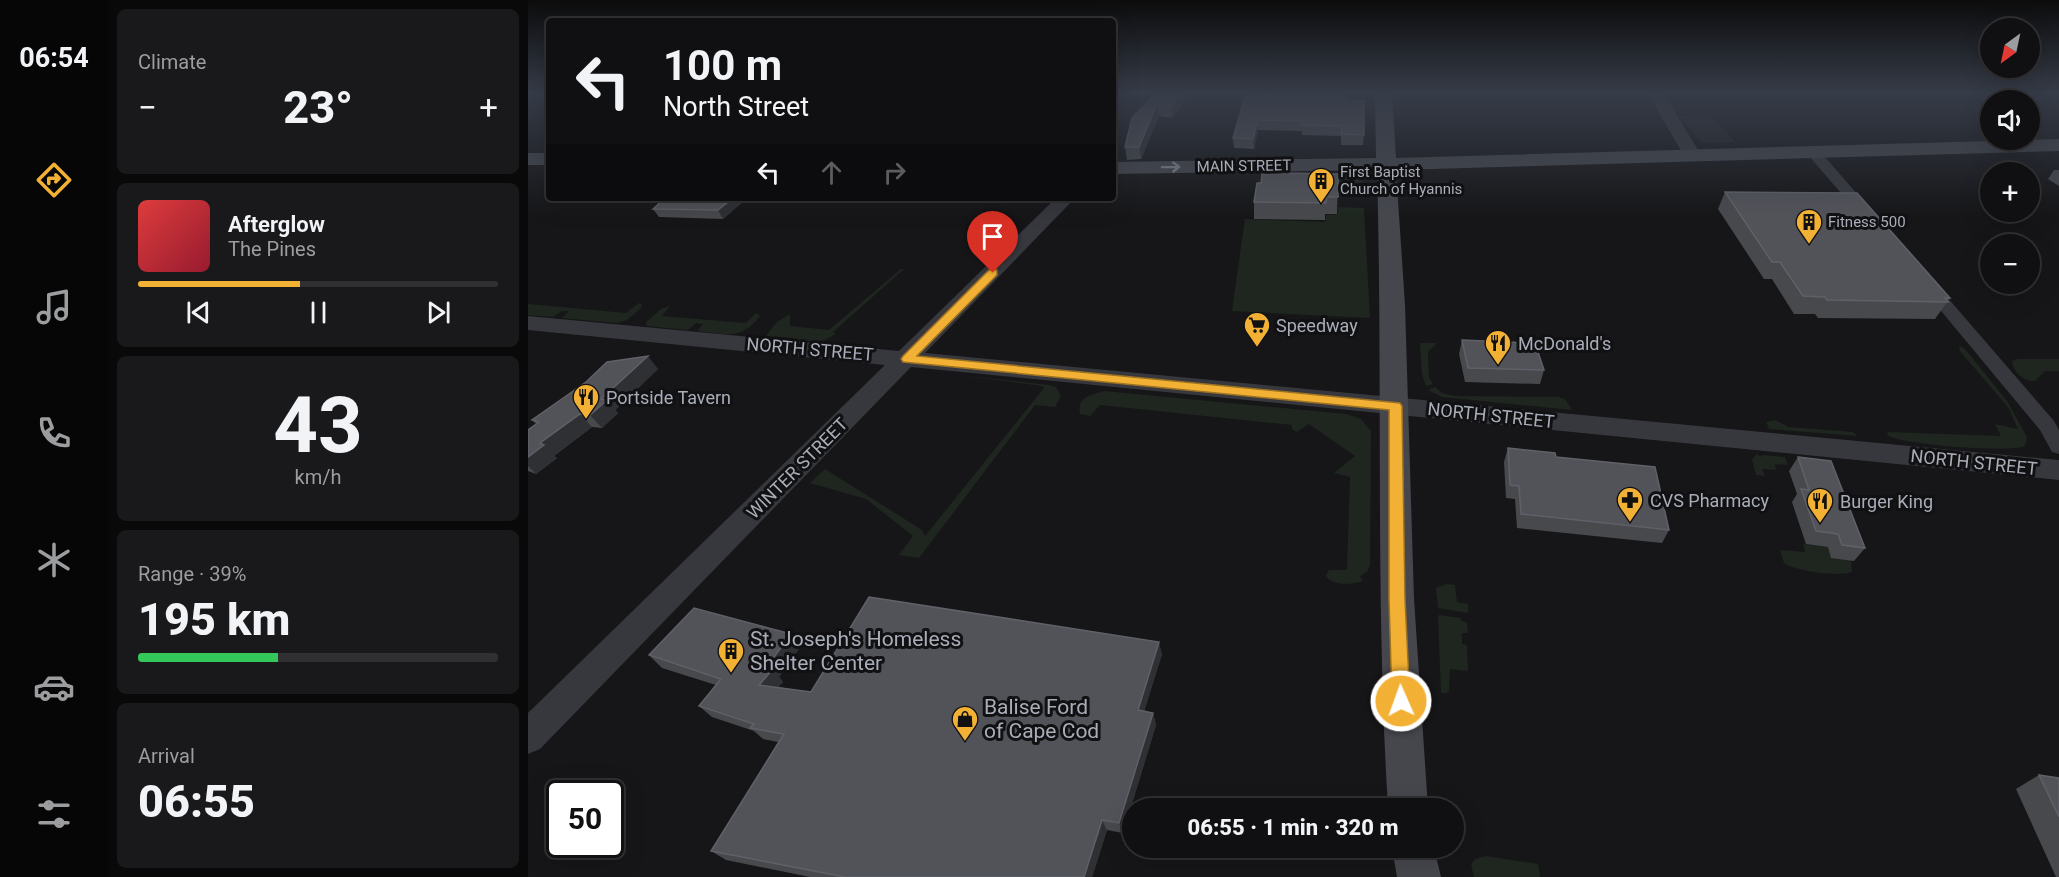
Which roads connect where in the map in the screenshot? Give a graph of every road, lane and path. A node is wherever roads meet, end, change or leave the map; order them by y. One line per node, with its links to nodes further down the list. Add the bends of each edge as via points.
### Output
1 (1385, 135): 8 (main road)
2 (1680, 135): 5 (street)
3 (2059, 145): 4 (main road, MAIN STREET)
4 (1813, 152): 5 (main road, MAIN STREET); 11 (street)
5 (1692, 155): 8 (main road, MAIN STREET)
6 (528, 159): 7 (main road)
7 (546, 159)
8 (1386, 164): 9 (main road, MAIN STREET, one-way to 8); 15 (main road)
9 (1116, 168)
10 (1063, 201): 14 (street, WINTER STREET)
11 (1873, 222)
12 (1917, 272): 16 (street, via 2040,417)
13 (528, 323): 14 (street, NORTH STREET)
14 (907, 359): 15 (street, NORTH STREET); 18 (street, WINTER STREET)
15 (1395, 406): 17 (street, NORTH STREET); 19 (main road, via 1397,599)
16 (2059, 447)
17 (2059, 470)
18 (528, 737)
19 (1407, 798)
20 (1415, 858): 21 (main road)
21 (1419, 877)

